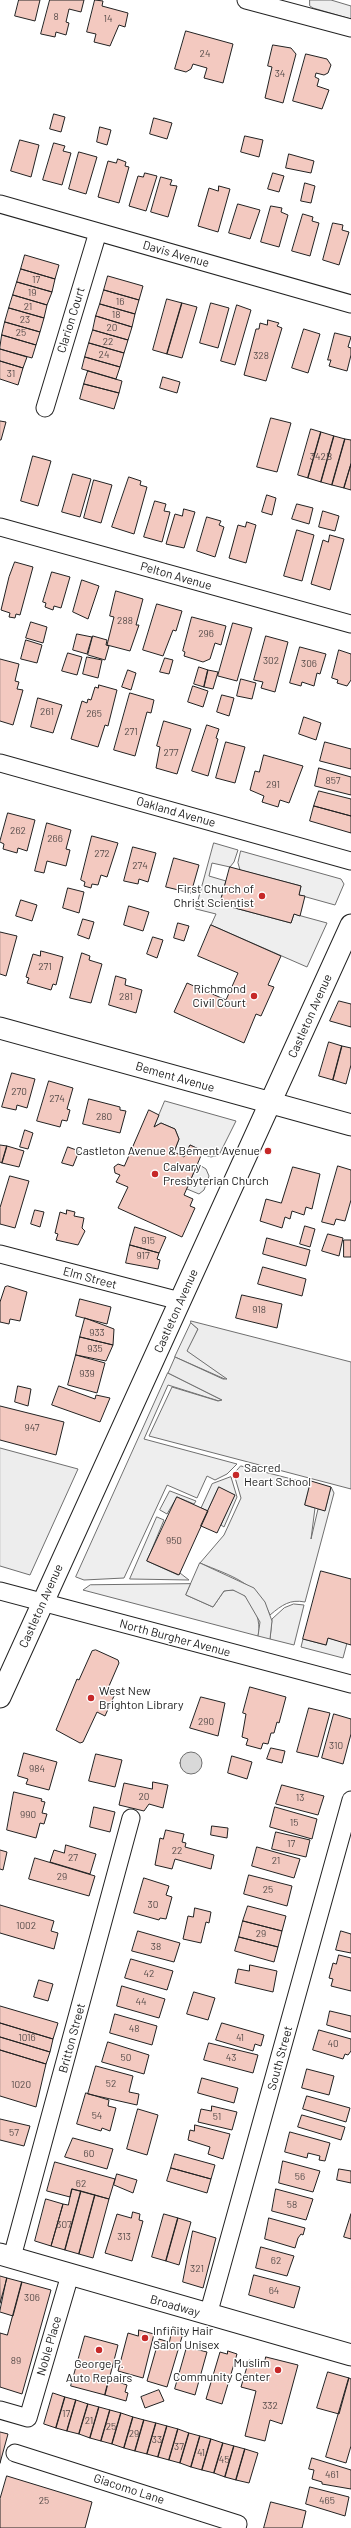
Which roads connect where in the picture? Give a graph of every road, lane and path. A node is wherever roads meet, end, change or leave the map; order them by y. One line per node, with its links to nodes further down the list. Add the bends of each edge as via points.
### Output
1 (246, 0): 2 (street)
2 (301, 7): 3 (street)
3 (351, 28)
4 (0, 204): 5 (street, Davis Avenue)
5 (98, 232): 6 (street, Davis Avenue); 7 (street, Clarion Court)
6 (351, 304)
7 (45, 408)
8 (0, 527): 9 (street, Pelton Avenue)
9 (351, 624)
10 (0, 763): 11 (street, Oakland Avenue)
11 (351, 860)
12 (351, 925): 14 (street, Castleton Avenue)
13 (0, 1028): 14 (street, Bement Avenue)
14 (270, 1104): 15 (street, Bement Avenue); 17 (street, Castleton Avenue)
15 (351, 1126)
16 (0, 1254): 17 (street, Elm Street)
17 (180, 1301): 19 (street, Castleton Avenue)
18 (0, 1591): 19 (street, North Burgher Avenue)
19 (42, 1603): 20 (street, North Burgher Avenue); 21 (street, Castleton Avenue)
20 (351, 1684)
21 (0, 1697)
22 (351, 1800): 26 (street, South Street)
23 (131, 1818): 24 (street, Britton Street)
24 (6, 2256): 25 (street, Broadway)
25 (70, 2275): 26 (street, Broadway); 28 (street, Noble Place, via 28,2418)
26 (208, 2316): 27 (street, Broadway)
27 (351, 2356)
28 (0, 2410)
29 (15, 2453): 30 (street, Giacomo Lane, via 238,2524)
30 (237, 2528)

